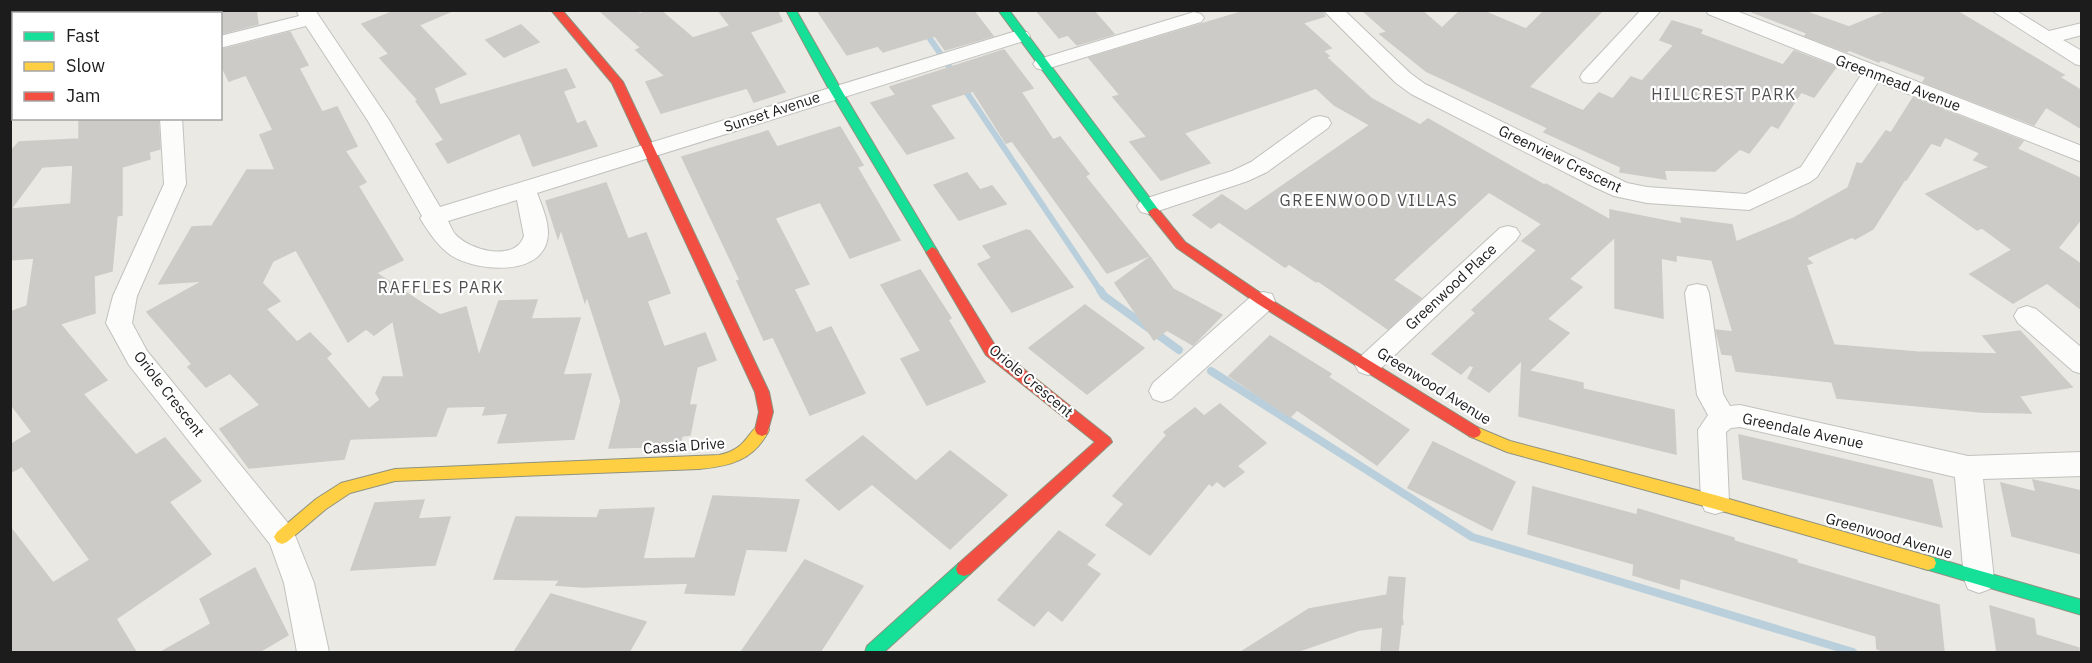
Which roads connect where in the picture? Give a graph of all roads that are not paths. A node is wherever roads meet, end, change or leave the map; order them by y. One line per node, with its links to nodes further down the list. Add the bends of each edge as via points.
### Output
1 (556, 10): 21 (street, Cassia Drive, via 617,82)
2 (791, 10): 18 (street, Oriole Crescent)
3 (1003, 10): 11 (street, Greenwood Avenue)
4 (1332, 10): 16 (street, Greenview Crescent, via 1418,89 1602,182 1647,195 1749,202 1802,177)
5 (1652, 10): 17 (street)
6 (1715, 10): 16 (street, Greenmead Avenue)
7 (2001, 10): 12 (street)
8 (308, 15): 13 (street); 25 (street, via 378,120)
9 (1194, 18): 15 (street)
10 (2082, 29): 12 (street)
11 (1020, 36): 15 (street, Greenwood Avenue); 18 (street, Sunset Avenue)
12 (2046, 38): 14 (street)
13 (222, 41)
14 (2082, 60)
15 (1043, 64): 24 (street, Greenwood Avenue)
16 (1873, 73): 22 (street, Greenmead Avenue)
17 (1590, 77)
18 (836, 91): 21 (street, Sunset Avenue); 41 (street, Oriole Crescent, via 991,351 1105,442)
19 (171, 120): 37 (street, Oriole Crescent, via 175,184 125,296 119,323 138,357)
20 (1320, 123): 24 (street, via 1240,176)
21 (649, 151): 23 (street, Sunset Avenue); 37 (street, Cassia Drive, via 762,392 766,412 757,440 735,459 699,463 395,476 368,481 347,487 326,500)
22 (2082, 155)
23 (525, 190): 25 (street, Sunset Avenue); 25 (street, via 536,235 530,249 516,257 488,259 458,249)
24 (1149, 206): 28 (street, Greenwood Avenue, via 1181,245)
25 (432, 218)
26 (1508, 234): 31 (street, Greenwood Place)
27 (1697, 292): 33 (street, via 1710,395)
28 (1263, 301): 31 (street, Greenwood Avenue); 32 (street)
29 (2027, 316): 30 (street)
30 (2082, 364)
31 (1368, 365): 36 (street, Greenwood Avenue, via 1484,438)
32 (1162, 391)
33 (1723, 418): 35 (street, Greendale Avenue, via 1740,416); 36 (street, Greendale Avenue, via 1712,430)
34 (2082, 464): 35 (street, Greendale Avenue)
35 (1968, 468): 38 (street)
36 (1715, 501): 38 (street, Greenwood Avenue)
37 (282, 537): 40 (street, Oriole Crescent, via 299,583)
38 (1979, 579): 39 (street, Greenwood Avenue)
39 (2082, 608)
40 (313, 652)
41 (873, 652)

